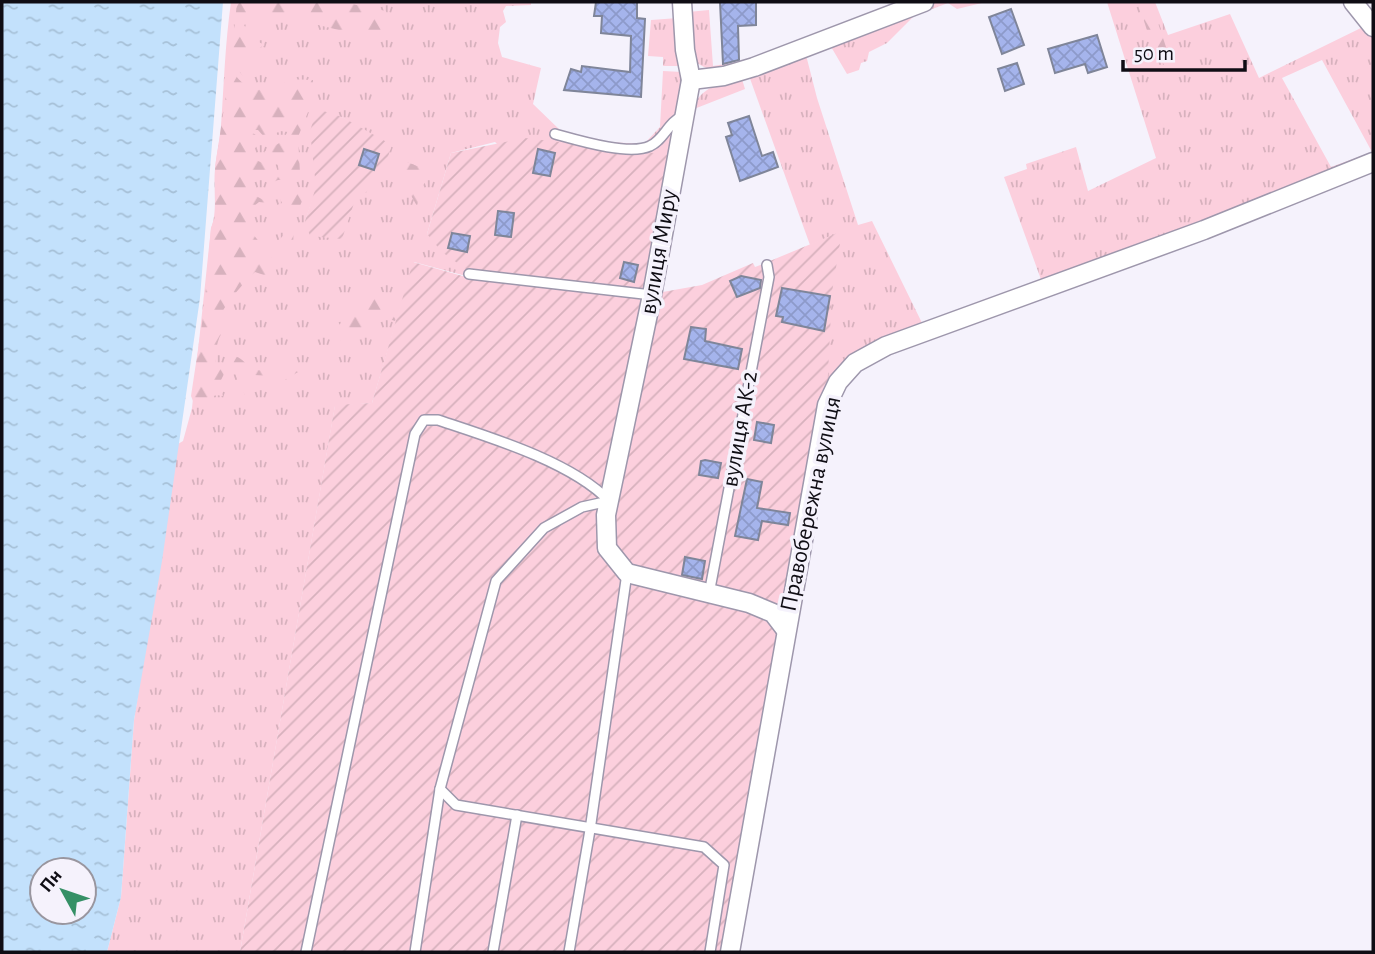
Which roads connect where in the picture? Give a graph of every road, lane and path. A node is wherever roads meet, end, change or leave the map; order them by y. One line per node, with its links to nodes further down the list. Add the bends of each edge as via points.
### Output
1 (682, 2): 5 (street, вулиця Миру)
2 (925, 2): 5 (street, via 754,67)
3 (1353, 2): 4 (street)
4 (1373, 27)
5 (691, 80): 6 (street, вулиця Миру)
6 (683, 116): 7 (lane, via 658,141 642,148 589,144); 11 (street, вулиця Миру)
7 (555, 134)
8 (1373, 162): 15 (street, Правобережна вулиця, via 1204,230 886,346 855,363 838,382 827,405)
9 (767, 265): 14 (lane, вулиця АК-2, via 769,277)
10 (469, 274): 11 (lane)
11 (652, 295): 12 (street, вулиця Миру)
12 (609, 501): 13 (street, вулиця Миру, via 604,534 607,548); 18 (lane, via 582,507 544,528 496,581); 21 (lane, via 573,474 477,433 424,420 415,434)
13 (627, 573): 14 (street); 20 (lane)
14 (709, 594): 16 (street)
15 (791, 601): 16 (street); 17 (street, Правобережна вулиця)
16 (773, 613): 17 (street)
17 (786, 630): 26 (street, Правобережна вулиця)
18 (440, 789): 19 (lane, via 456,805); 22 (lane)
19 (517, 815): 20 (lane); 23 (lane)
20 (590, 830): 24 (lane); 25 (lane, via 704,847 724,865)
21 (306, 952)
22 (415, 952)
23 (493, 952)
24 (569, 952)
25 (710, 952)
26 (730, 952)

